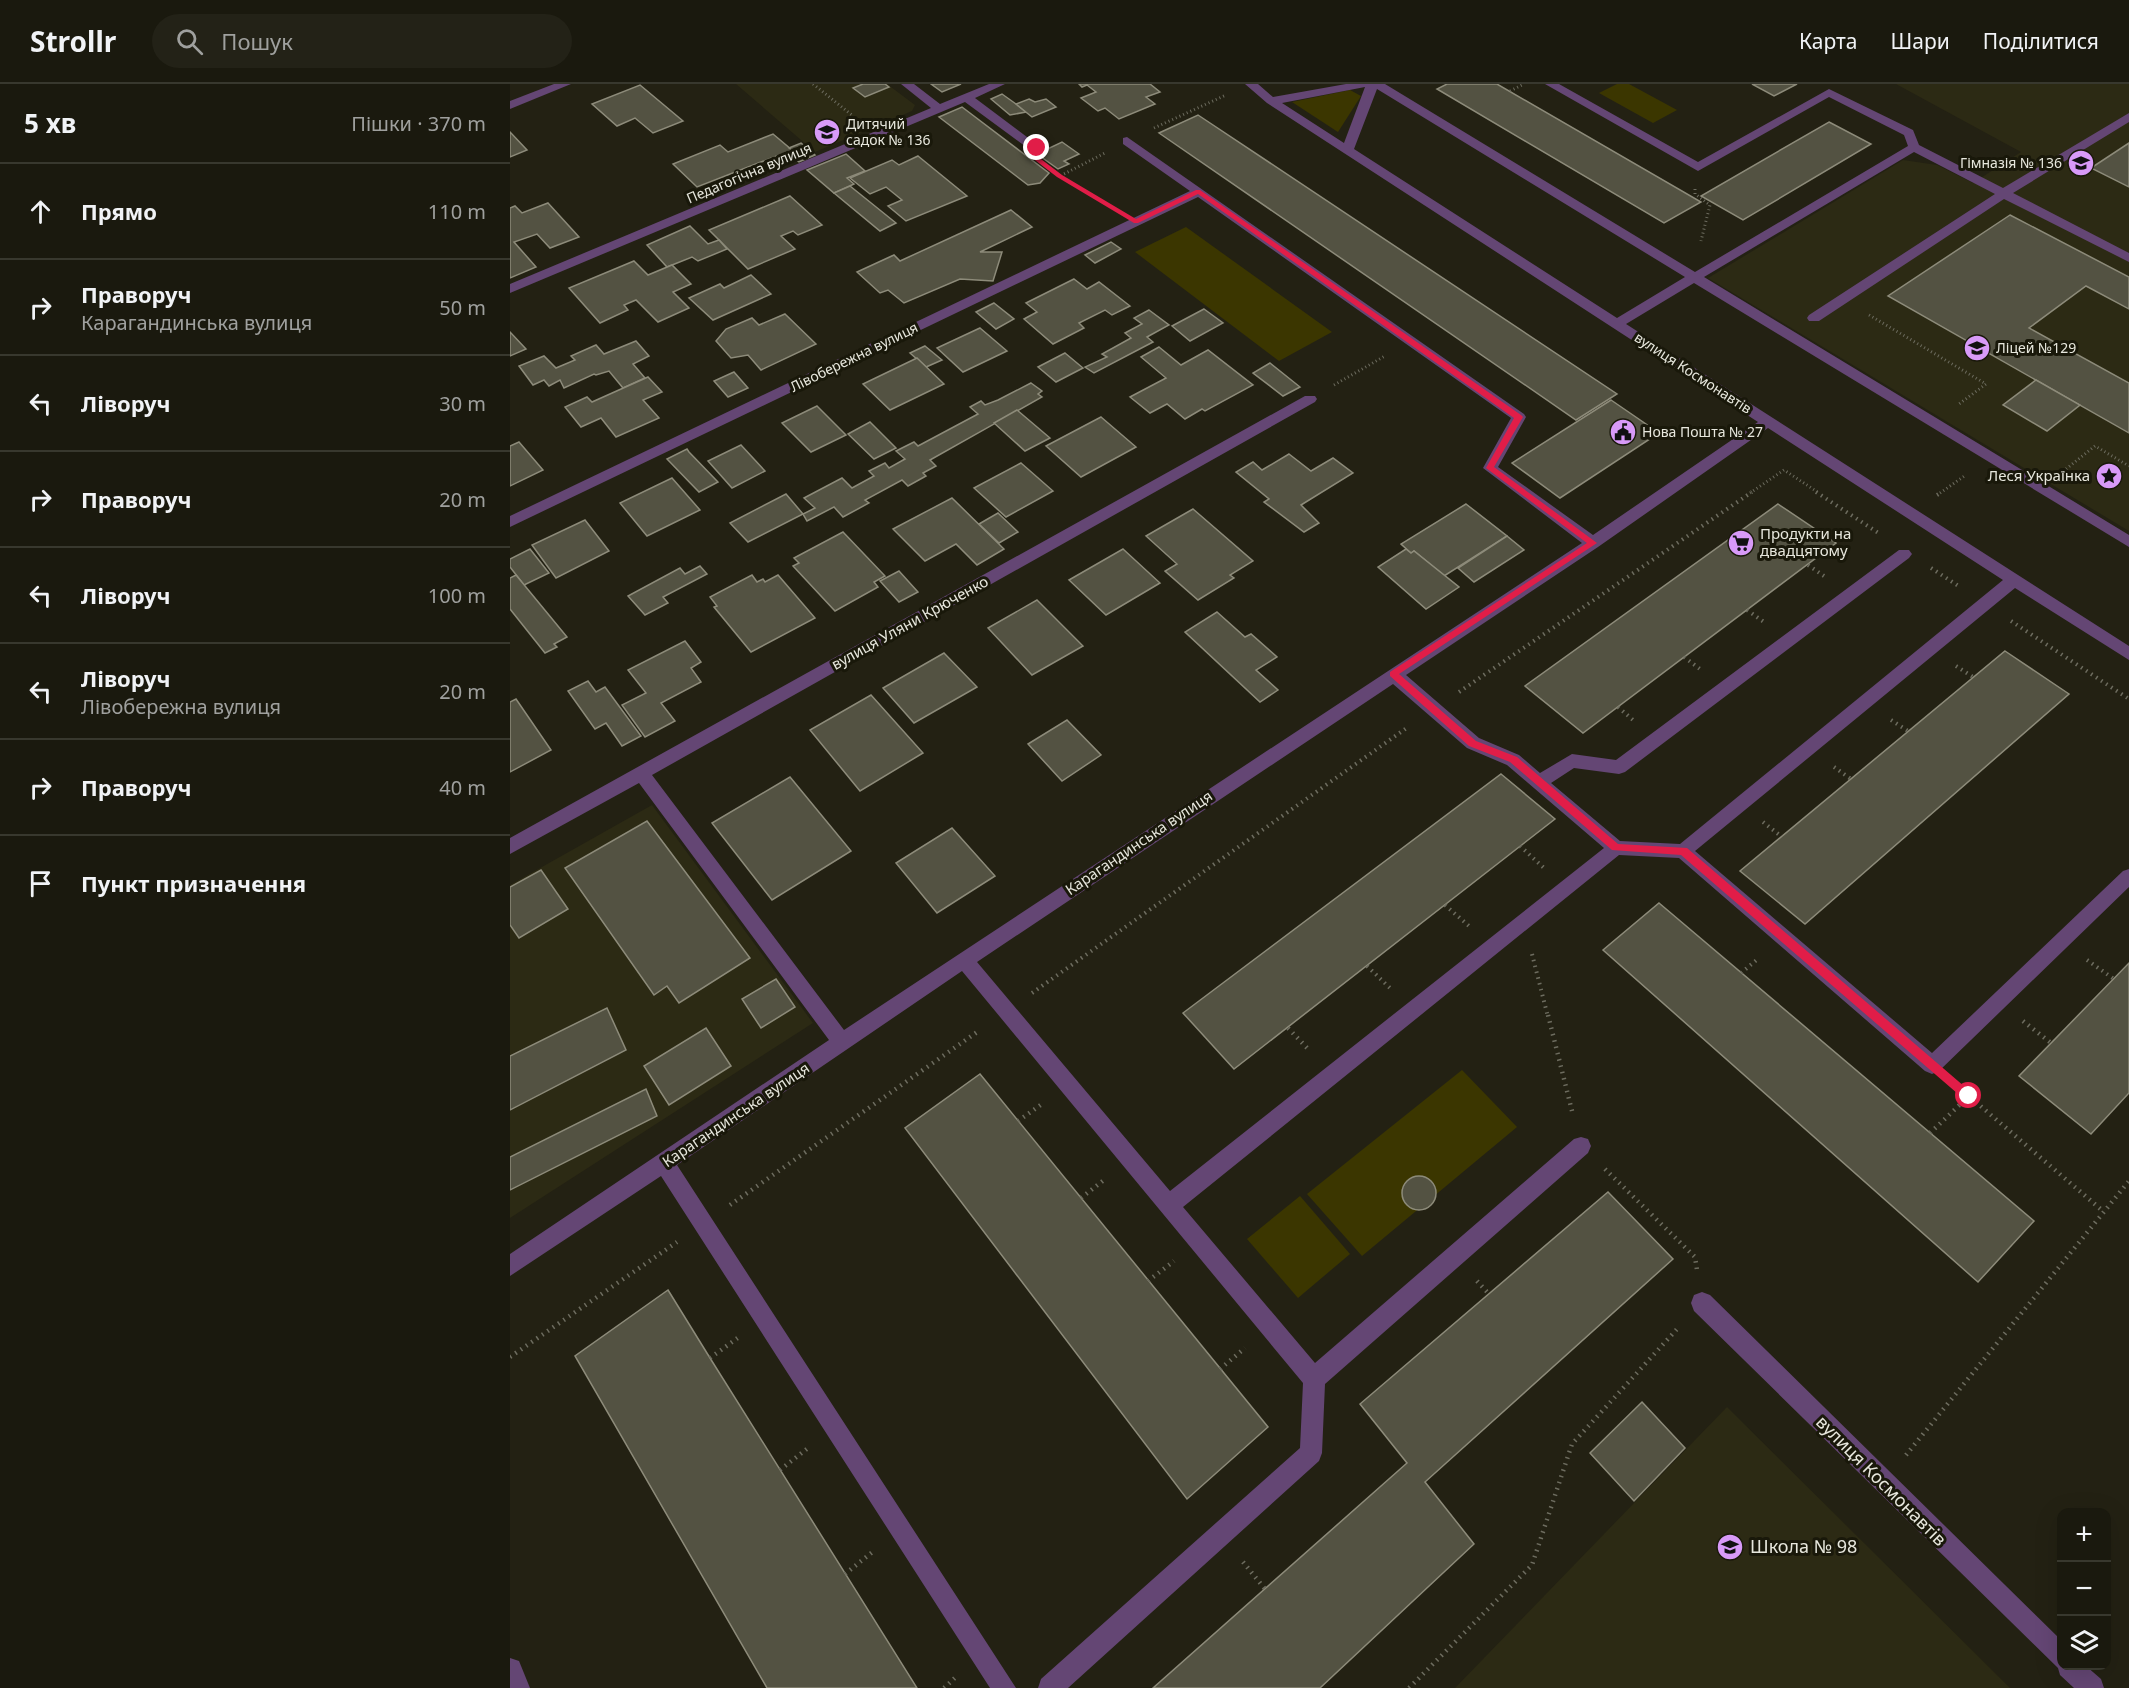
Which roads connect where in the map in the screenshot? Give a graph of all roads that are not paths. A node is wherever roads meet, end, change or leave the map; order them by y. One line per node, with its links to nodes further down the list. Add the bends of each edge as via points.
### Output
1 (565, 84): 10 (street)
2 (907, 84): 11 (street)
3 (999, 84): 8 (street, Педагогічна вулиця)
4 (1251, 84): 9 (street, вулиця Космонавтів)
5 (1365, 84): 9 (street)
6 (1375, 84): 16 (street); 20 (street)
7 (1551, 84): 14 (street, via 1698,167 1829,92 1909,134)
8 (967, 98): 11 (street, Педагогічна вулиця); 15 (street)
9 (1271, 101): 16 (street, вулиця Космонавтів)
10 (510, 105)
11 (939, 109): 21 (street, Педагогічна вулиця)
12 (2129, 117): 18 (street)
13 (1127, 141): 17 (street)
14 (1914, 147): 18 (street); 20 (street)
15 (1037, 148)
16 (1347, 150): 23 (street, вулиця Космонавтів)
17 (1198, 192): 26 (street, Лівобережна вулиця); 28 (street, via 1519,417 1490,468)
18 (2005, 193): 19 (street); 22 (street)
19 (2129, 258)
20 (1693, 277): 23 (street); 27 (street)
21 (510, 290)
22 (1814, 318)
23 (1616, 324): 25 (street, вулиця Космонавтів)
24 (1310, 399): 33 (street, вулиця Уляни Крюченко)
25 (1769, 421): 28 (street, Карагандинська вулиця); 30 (street, вулиця Космонавтів)
26 (510, 522)
27 (2129, 542)
28 (1593, 543): 32 (street, Карагандинська вулиця)
29 (1904, 554): 34 (street, via 1619,767 1572,761)
30 (2014, 580): 31 (street, вулиця Космонавтів); 37 (street)
31 (2129, 654)
32 (1393, 674): 34 (street, via 1473,743 1513,760); 39 (street, Карагандинська вулиця)
33 (641, 773): 35 (street, вулиця Уляни Крюченко); 40 (street)
34 (1539, 782): 36 (street)
35 (510, 847)
36 (1616, 848): 37 (street); 43 (street)
37 (1683, 851): 38 (street, via 1932,1065)
38 (2129, 876)
39 (964, 960): 40 (street, Карагандинська вулиця); 43 (street)
40 (842, 1043): 42 (street, Карагандинська вулиця)
41 (1581, 1146): 46 (street)
42 (663, 1163): 44 (street, Карагандинська вулиця); 51 (street)
43 (1168, 1206): 46 (street)
44 (510, 1266)
45 (1702, 1303): 47 (street, вулиця Космонавтів)
46 (1314, 1379): 52 (street, via 1311,1453)
47 (2057, 1654)
48 (510, 1670): 50 (street)
49 (2074, 1670): 53 (street)
50 (518, 1688)
51 (1004, 1688)
52 (1050, 1688)
53 (2092, 1688)

